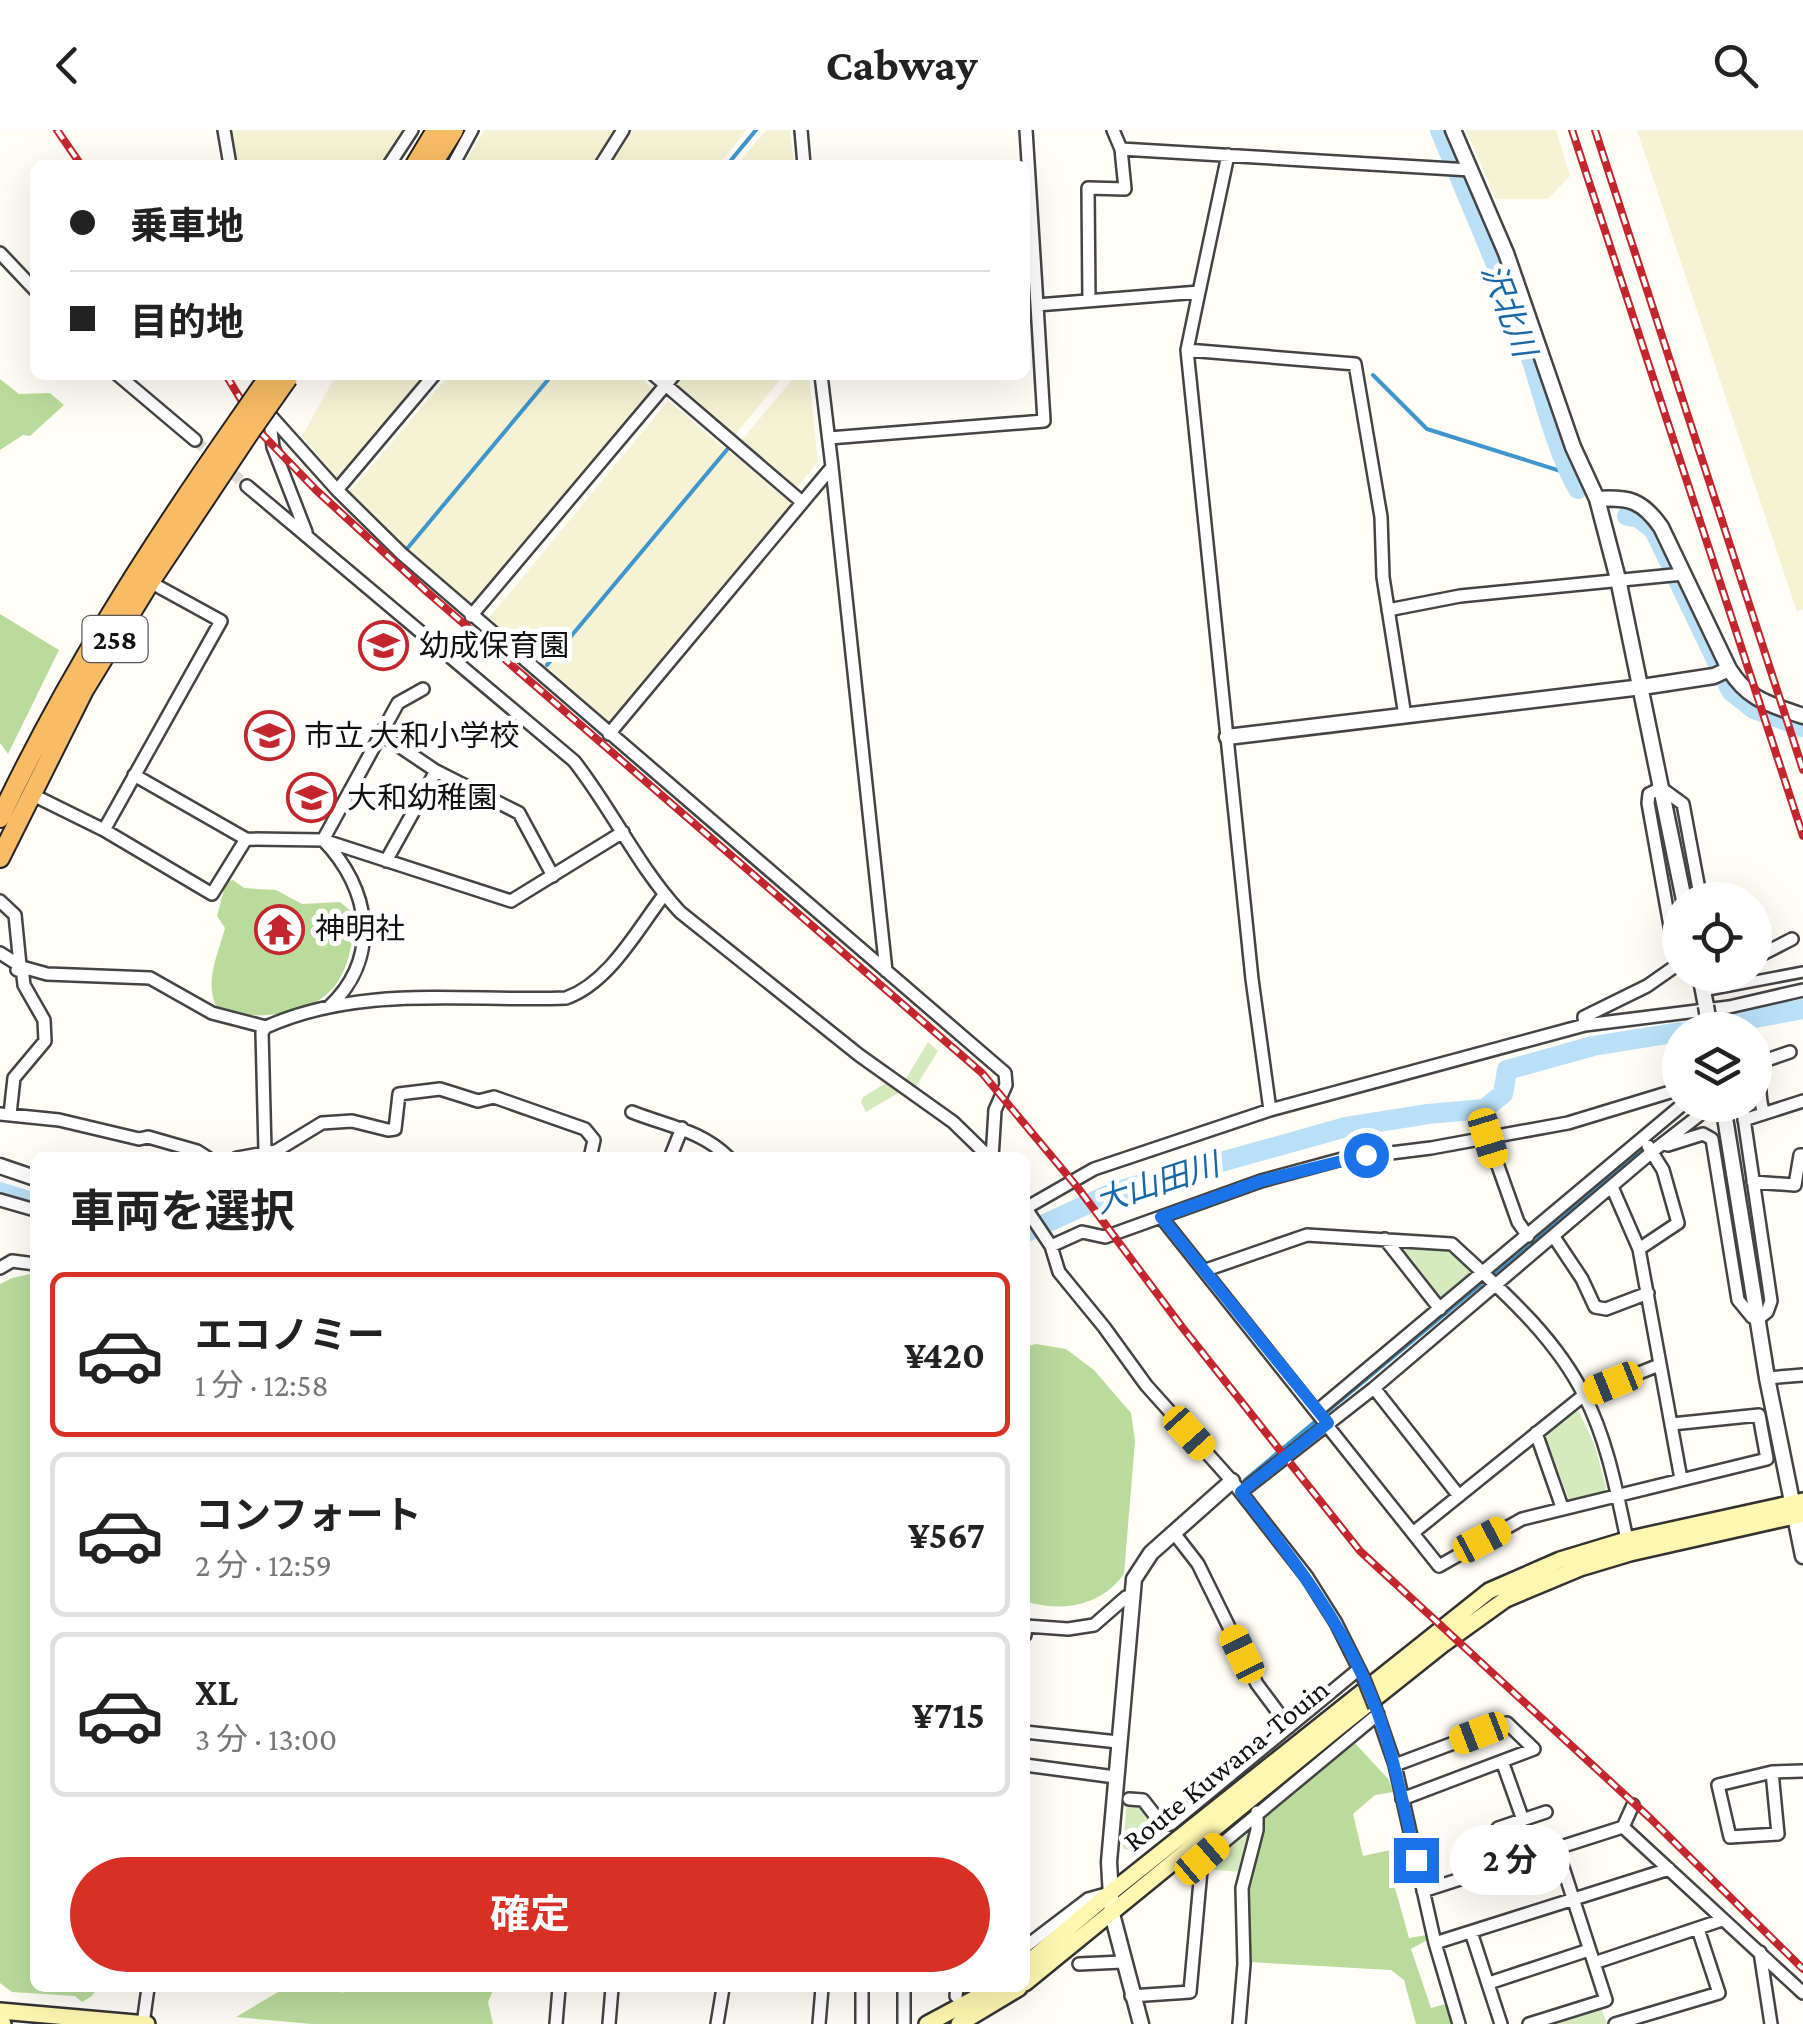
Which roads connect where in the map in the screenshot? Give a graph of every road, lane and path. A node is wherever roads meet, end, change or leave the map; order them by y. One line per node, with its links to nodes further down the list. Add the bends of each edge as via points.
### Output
1 (224, 130): 13 (street)
2 (412, 130): 14 (street)
3 (436, 130): 15 (highway)
4 (454, 130): 16 (highway)
5 (472, 130): 17 (street)
6 (623, 130): 18 (street)
7 (800, 130): 19 (street)
8 (1026, 130): 20 (street)
9 (1113, 130): 11 (street)
10 (1453, 130): 21 (street)
11 (1121, 148): 12 (street); 26 (street, via 1125,189 1088,188)
12 (1228, 154): 21 (street); 25 (street)
13 (229, 160)
14 (392, 160)
15 (417, 160)
16 (435, 160)
17 (455, 160)
18 (604, 160)
19 (803, 160)
20 (1028, 160)
21 (1466, 170): 42 (street, via 1513,271 1572,447)
22 (1030, 194): 27 (street)
23 (0, 253): 24 (street)
24 (30, 285)
25 (1199, 292): 26 (street); 28 (street)
26 (1089, 301): 27 (street)
27 (1037, 305): 37 (street, via 1044,421)
28 (1186, 350): 48 (street, via 1355,364); 57 (street)
29 (124, 380): 38 (street)
30 (275, 380): 36 (highway, 258, bridge)
31 (277, 380): 35 (street)
32 (430, 380): 41 (street)
33 (670, 380): 43 (street); 49 (street)
34 (822, 380): 37 (street)
35 (269, 414): 41 (street); 44 (street, via 273,448)
36 (244, 426): 47 (highway, 258); 62 (highway, 258, via 176,510 113,608)
37 (829, 438): 39 (street)
38 (196, 440)
39 (832, 467): 43 (street); 79 (street)
40 (247, 486): 44 (street)
41 (337, 490): 49 (street)
42 (1597, 499): 45 (street, via 1623,497 1651,512); 46 (street)
43 (802, 502): 56 (street)
44 (308, 536): 64 (street, via 574,761)
45 (1676, 574): 46 (street); 50 (street)
46 (1618, 579): 48 (street); 51 (street)
47 (150, 582): 59 (street, via 221,621); 61 (highway, 258)
48 (1388, 610): 53 (street)
49 (472, 616): 56 (street)
50 (1722, 672): 51 (street); 54 (street, via 1752,697)
51 (1642, 687): 53 (street); 60 (street)
52 (423, 688): 55 (street, via 398,702)
53 (1405, 716): 57 (street)
54 (1803, 716)
55 (380, 734): 58 (street); 66 (street)
56 (609, 734): 79 (street)
57 (1227, 737): 92 (street)
58 (436, 771): 68 (street); 69 (street, via 519,813)
59 (134, 776): 63 (street); 65 (street)
60 (1661, 788): 70 (street); 71 (street, via 1683,804); 86 (street, via 1648,803 1677,964 1584,1017)
61 (31, 794): 63 (street); 67 (highway, 258)
62 (0, 818)
63 (104, 830): 65 (street, via 212,894)
64 (623, 832): 69 (street); 72 (street)
65 (246, 839): 66 (street)
66 (322, 840): 68 (street); 84 (street, via 348,869 366,931 347,984)
67 (0, 858)
68 (386, 861): 69 (street, via 511,900)
69 (554, 876)
70 (1680, 882)
71 (1697, 882)
72 (664, 895): 84 (street, via 605,971 577,994 385,998); 110 (street)
73 (0, 901): 78 (street, via 14,914)
74 (1792, 938): 75 (street)
75 (1772, 949)
76 (0, 953): 78 (street)
77 (0, 962): 78 (street)
78 (21, 966): 87 (street, via 78,977 150,978 212,1013); 95 (street, via 44,1020 45,1041 14,1078)
79 (886, 972): 111 (street, via 1005,1073)
80 (1803, 972): 83 (street)
81 (1803, 990): 86 (street)
82 (1704, 992): 83 (street)
83 (1705, 998): 85 (street, bridge)
84 (328, 1007): 87 (street)
85 (1707, 1012)
86 (1585, 1025): 92 (street)
87 (266, 1027): 105 (street, via 261,1095)
88 (1790, 1052): 89 (street)
89 (1772, 1058)
90 (1662, 1094): 101 (street, via 1568,1123)
91 (1803, 1101): 93 (street)
92 (1270, 1110): 118 (street, via 1094,1169)
93 (1772, 1110)
94 (632, 1112): 100 (street)
95 (5, 1114): 104 (street, via 148,1138)
96 (1663, 1122): 102 (street)
97 (1695, 1122): 103 (street)
98 (1721, 1122): 133 (street)
99 (1744, 1122): 115 (street)
100 (682, 1128): 108 (street); 109 (street)
101 (1488, 1138): 121 (street, via 1342,1159); 122 (street)
102 (1642, 1140): 103 (street); 122 (street)
103 (1656, 1149): 116 (street); 126 (street, via 1678,1222); 133 (street, via 1703,1134 1712,1140 1738,1300)
104 (190, 1152)
105 (274, 1152)
106 (276, 1152): 107 (street, via 322,1123 395,1129 399,1094 430,1089 478,1101 494,1097 585,1129 594,1140)
107 (591, 1152)
108 (672, 1152)
109 (723, 1152)
110 (985, 1152)
111 (992, 1152)
112 (1803, 1155): 115 (street, via 1795,1185)
113 (0, 1166): 114 (street)
114 (30, 1176)
115 (1753, 1182): 133 (street, via 1771,1301)
116 (1612, 1187): 123 (street); 126 (street)
117 (0, 1200): 119 (street)
118 (1030, 1207)
119 (30, 1209)
120 (1030, 1215): 125 (street)
121 (1161, 1217): 125 (street, via 1104,1237 1082,1232); 129 (street)
122 (1528, 1236): 130 (street)
123 (1554, 1237): 130 (street); 131 (street, via 1595,1308)
124 (1385, 1239): 129 (street, via 1307,1234); 130 (street, via 1452,1244); 132 (street)
125 (1048, 1240): 143 (street, via 1058,1272)
126 (1639, 1250): 131 (street)
127 (30, 1263): 128 (street, via 12,1261)
128 (0, 1268)
129 (1206, 1270): 139 (street)
130 (1489, 1280): 132 (street); 137 (street); 138 (street, via 1551,1343)
131 (1648, 1293): 134 (street)
132 (1440, 1309): 139 (street)
133 (1758, 1319): 136 (street)
134 (1659, 1365): 138 (street); 140 (street)
135 (1803, 1375): 136 (street)
136 (1768, 1378): 147 (street)
137 (1374, 1388): 139 (street); 145 (street)
138 (1584, 1394): 141 (street); 144 (street)
139 (1322, 1417): 143 (street); 148 (street)
140 (1672, 1424): 142 (street); 142 (street, via 1759,1416 1767,1459)
141 (1536, 1433): 145 (street); 146 (street)
142 (1680, 1479): 144 (street)
143 (1236, 1486): 149 (street); 154 (street, via 1306,1577)
144 (1618, 1494): 146 (street); 150 (street)
145 (1459, 1496): 148 (street)
146 (1562, 1507): 148 (street, via 1522,1519 1439,1566)
147 (1798, 1509): 150 (main road, Route Kuwana-Touin); 151 (street)
148 (1414, 1532)
149 (1174, 1533): 152 (street, via 1140,1566); 156 (street, via 1198,1564 1257,1684)
150 (1628, 1546): 178 (main road, Route Kuwana-Touin, via 1560,1560 1488,1591); 180 (main road, Route Kuwana-Touin, via 1506,1599)
151 (1803, 1556)
152 (1133, 1596): 153 (street, via 1094,1625); 158 (street)
153 (1030, 1626)
154 (1361, 1673): 155 (street, bridge); 156 (street)
155 (1376, 1710): 160 (street); 168 (street)
156 (1289, 1727): 165 (street, via 1171,1824 1162,1824 1143,1800)
157 (1030, 1733): 158 (street)
158 (1118, 1742): 164 (street)
159 (1502, 1762): 160 (street, via 1534,1749 1507,1723); 166 (street); 170 (street)
160 (1395, 1765): 166 (street)
161 (1030, 1767): 164 (street)
162 (1803, 1770): 163 (street)
163 (1772, 1772): 163 (street, via 1718,1785 1730,1837 1778,1834)
164 (1115, 1777): 178 (street)
165 (1130, 1798)
166 (1402, 1799): 177 (street)
167 (1632, 1805): 171 (street)
168 (1257, 1812): 174 (street); 217 (street, via 1242,1888)
169 (1546, 1812): 170 (street)
170 (1522, 1820): 172 (street)
171 (1623, 1827): 173 (street); 175 (street)
172 (1498, 1828)
173 (1557, 1849): 177 (street); 179 (street)
174 (1202, 1859): 176 (street); 203 (street, via 1190,1992)
175 (1669, 1869): 179 (street); 181 (street)
176 (1189, 1871)
177 (1423, 1892): 184 (street)
178 (1110, 1893): 180 (street); 185 (street, via 1088,1899); 188 (main road, Route Kuwana-Touin)
179 (1573, 1900): 183 (street); 187 (street)
180 (1112, 1914): 189 (street); 191 (main road, Route Kuwana-Touin)
181 (1722, 1920): 182 (street); 186 (street)
182 (1698, 1929): 187 (street); 206 (street, via 1719,1992)
183 (1471, 1932): 184 (street); 192 (street)
184 (1435, 1943): 218 (street)
185 (1030, 1944)
186 (1760, 1952): 202 (street); 222 (street)
187 (1591, 1956): 192 (street); 204 (street)
188 (1030, 1961)
189 (1122, 1962): 190 (street); 203 (street)
190 (1079, 1964)
191 (1030, 1980)
192 (1489, 1983): 219 (street)
193 (148, 1992): 207 (street)
194 (559, 1992): 208 (street)
195 (612, 1992): 209 (street)
196 (722, 1992): 210 (street)
197 (822, 1992): 211 (street)
198 (862, 1992): 212 (street)
199 (904, 1992): 213 (street)
200 (987, 1992): 214 (main road)
201 (1012, 1992): 215 (main road, Route Kuwana-Touin)
202 (1803, 1993)
203 (1131, 1996): 216 (street)
204 (1606, 2000): 220 (street); 221 (street)
205 (0, 2010): 207 (main road)
206 (1638, 2021): 221 (street)
207 (144, 2024)
208 (556, 2024)
209 (609, 2024)
210 (717, 2024)
211 (819, 2024)
212 (862, 2024)
213 (904, 2024)
214 (927, 2024)
215 (959, 2024)
216 (1141, 2024)
217 (1239, 2024)
218 (1459, 2024)
219 (1502, 2024)
220 (1528, 2024)
221 (1614, 2024)
222 (1771, 2024)

